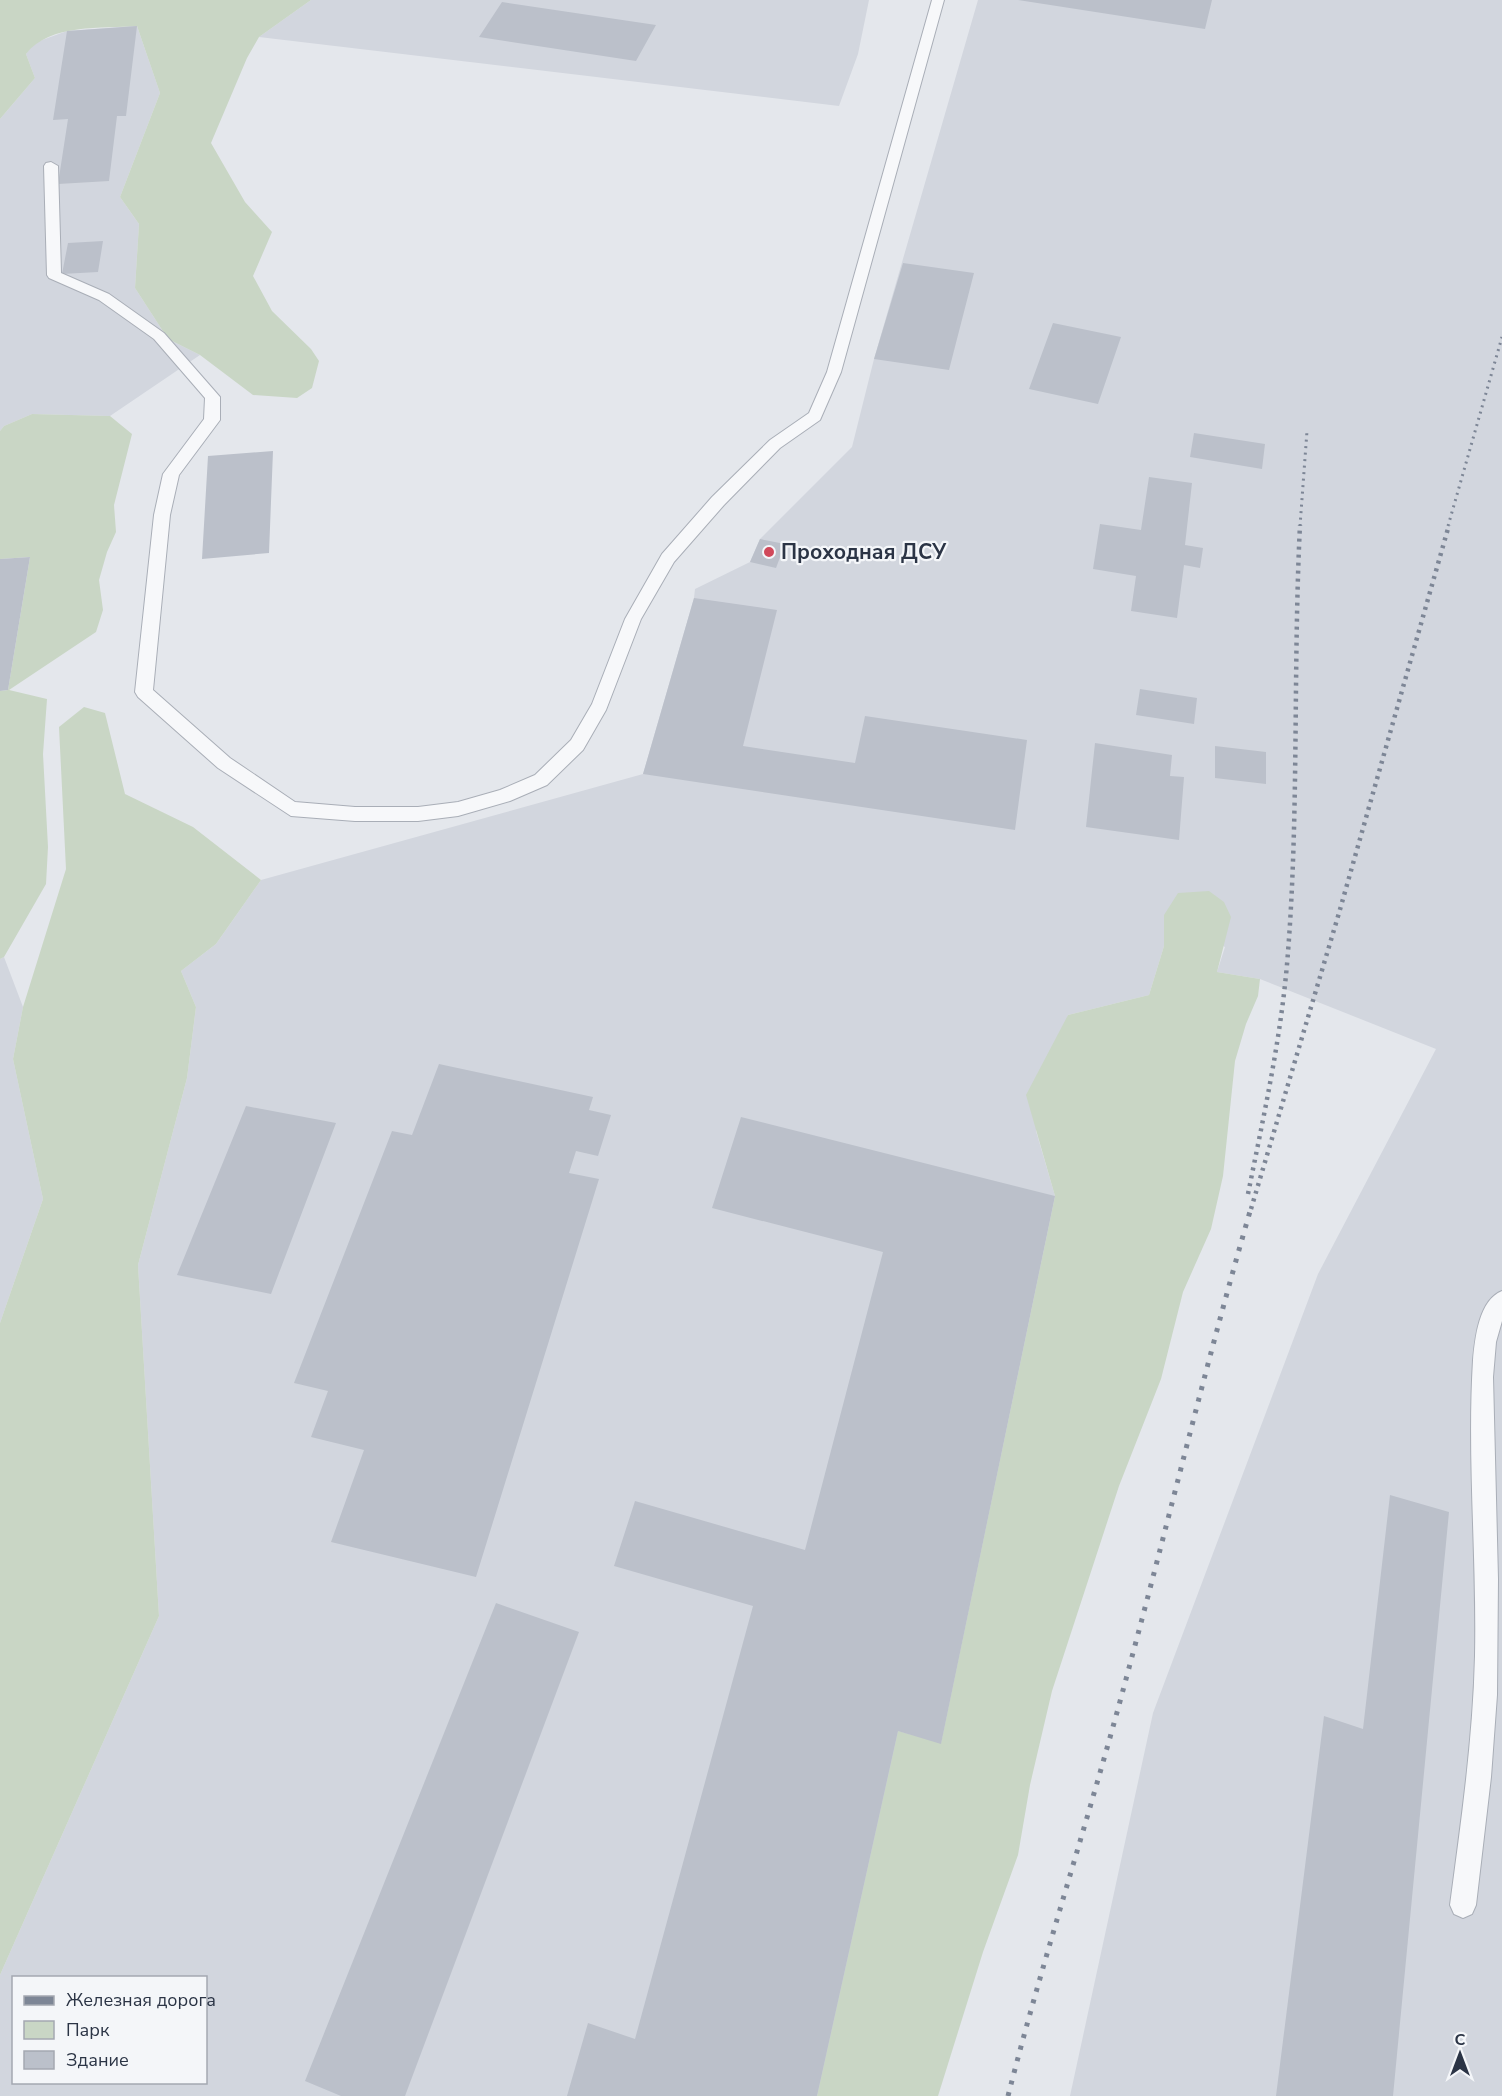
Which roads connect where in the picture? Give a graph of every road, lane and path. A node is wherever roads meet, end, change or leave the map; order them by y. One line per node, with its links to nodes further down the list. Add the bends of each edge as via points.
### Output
1 (938, 0): 2 (lane, via 834,372 815,416 775,444 668,558 633,619 600,705 577,745 541,780 504,796 458,808 417,814 291,808 224,763 144,692 162,515 171,474 212,420 213,397 159,336 104,297 54,275)
2 (51, 166)
3 (1502, 1301): 4 (lane, via 1495,1309 1485,1350 1487,1618 1483,1733)
4 (1463, 1905)

